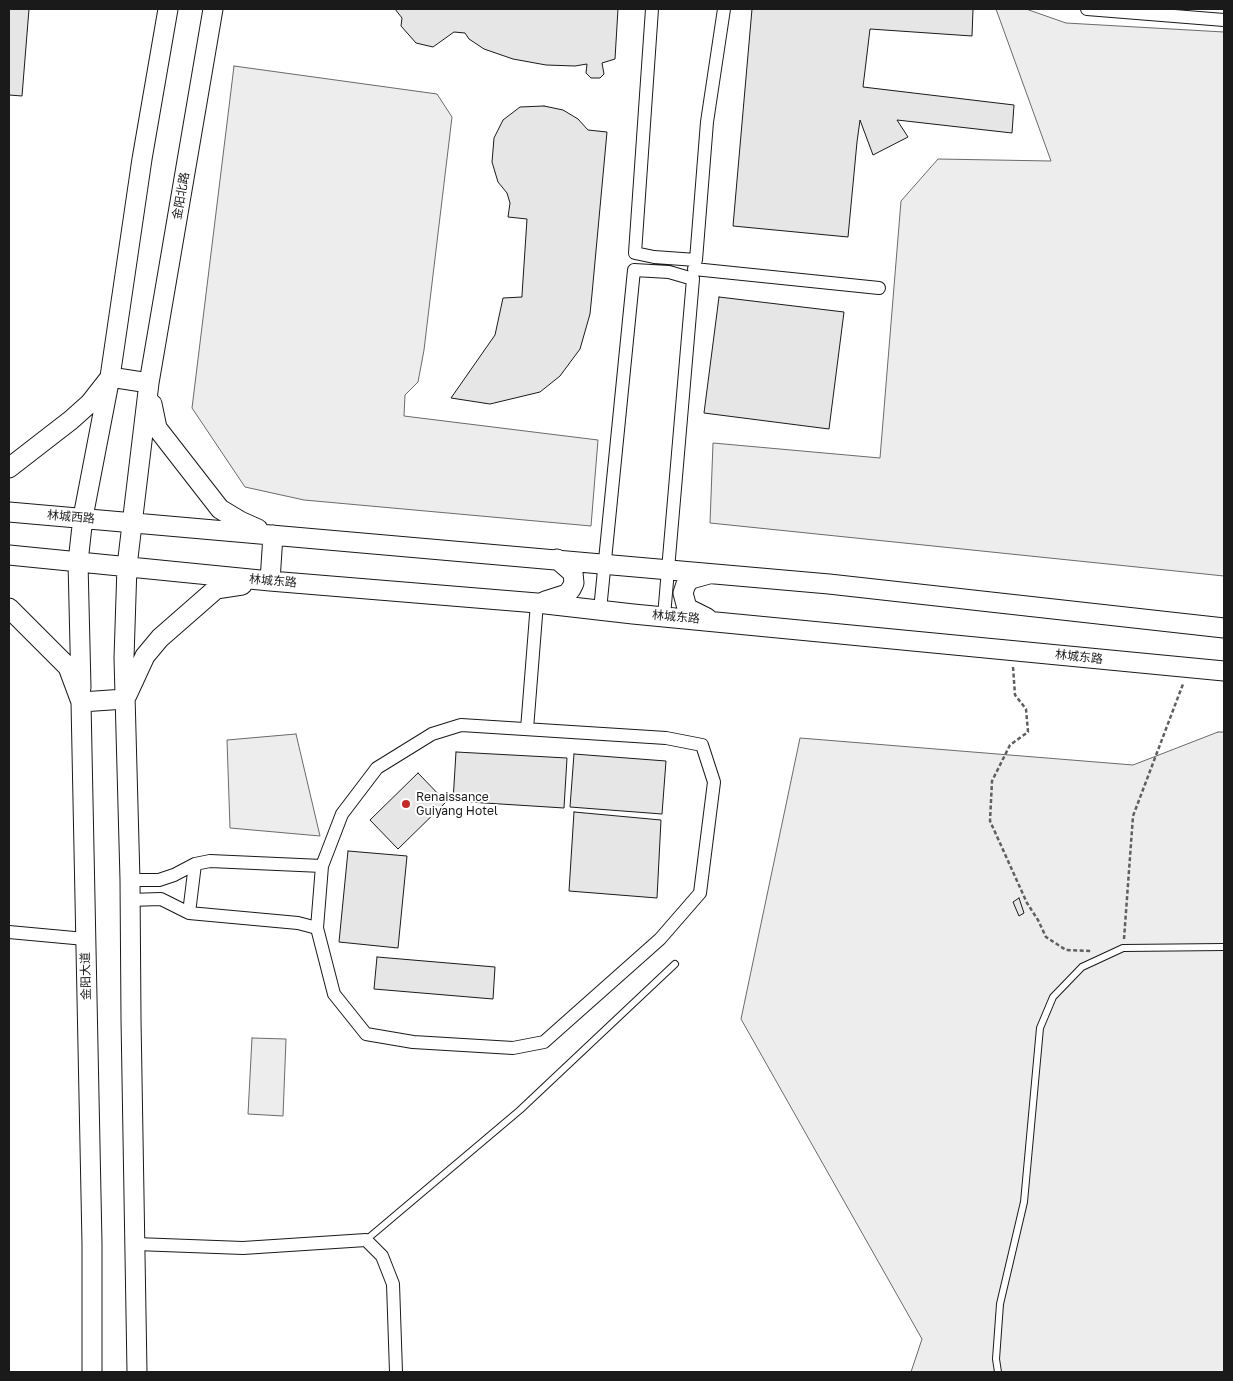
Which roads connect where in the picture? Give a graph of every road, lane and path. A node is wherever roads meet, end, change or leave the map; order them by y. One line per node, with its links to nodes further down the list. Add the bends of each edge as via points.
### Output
1 (168, 9): 11 (main road)
2 (213, 9): 12 (main road, 金阳北路)
3 (652, 9): 7 (street)
4 (724, 9): 8 (street, via 707,122)
5 (1087, 9): 6 (street)
6 (1224, 20)
7 (635, 253): 8 (street); 9 (street)
8 (694, 269): 9 (street, via 669,272); 10 (street); 23 (street)
9 (634, 270): 21 (street)
10 (879, 288)
11 (110, 377): 12 (main road); 13 (main road, via 90,403); 15 (main road)
12 (149, 383): 16 (main road, 金阳北路); 17 (main road, via 157,428 220,509)
13 (9, 468)
14 (9, 512): 15 (main road, 林城西路)
15 (83, 517): 16 (main road, 林城西路); 20 (main road)
16 (133, 522): 17 (main road); 22 (main road, 金阳北路)
17 (273, 535): 19 (main road); 25 (main road)
18 (9, 555): 20 (main road)
19 (557, 560): 21 (main road); 26 (main road, via 572,572 571,589 563,596)
20 (78, 562): 22 (main road); 36 (main road)
21 (603, 564): 23 (main road); 28 (street)
22 (127, 566): 25 (main road, 林城东路); 35 (main road, 金阳北路)
23 (669, 569): 24 (main road); 29 (street)
24 (712, 574): 30 (main road, via 691,579 683,593 688,608); 31 (main road)
25 (270, 581): 26 (main road, 林城东路); 35 (main road, via 216,589 160,638 145,656)
26 (537, 603): 28 (main road, 林城东路); 37 (street)
27 (9, 608): 36 (main road, 金阳大道, via 68,667)
28 (600, 610): 29 (main road, 林城东路)
29 (664, 616): 30 (main road, 林城东路)
30 (713, 621): 32 (main road, 林城东路)
31 (1224, 628)
32 (1013, 650): 33 (main road, 林城东路); 48 (path, via 1014,695 1026,709 1028,732 1010,745 992,781 990,820 1046,937 1066,950)
33 (1189, 668): 34 (main road, 林城东路); 47 (path, via 1133,816)
34 (1224, 671)
35 (125, 699): 36 (main road); 40 (main road)
36 (81, 702): 45 (main road, 金阳大道)
37 (527, 729): 39 (street, via 461,725 432,734 377,768 342,814); 43 (street, via 666,738 702,745 714,782 700,893 660,939 544,1042 513,1048 413,1042 366,1034 334,994)
38 (195, 864): 39 (street, via 210,861); 40 (street, via 159,880); 42 (street)
39 (322, 866): 43 (street)
40 (130, 880): 41 (main road)
41 (129, 900): 42 (street, via 161,899); 51 (main road)
42 (189, 913): 43 (street, via 298,923)
43 (317, 928)
44 (9, 932): 45 (street)
45 (85, 939): 52 (main road, 金阳大道)
46 (1224, 947): 47 (lane)
47 (1123, 948): 48 (lane)
48 (1113, 952): 55 (lane, via 1082,967 1053,997 1040,1028 1024,1202 1000,1304)
49 (675, 964): 50 (lane, via 520,1110)
50 (366, 1240): 51 (street, via 244,1248); 54 (street, via 382,1256 393,1284)
51 (136, 1244): 53 (main road)
52 (92, 1372)
53 (137, 1372)
54 (396, 1372)
55 (998, 1372)

